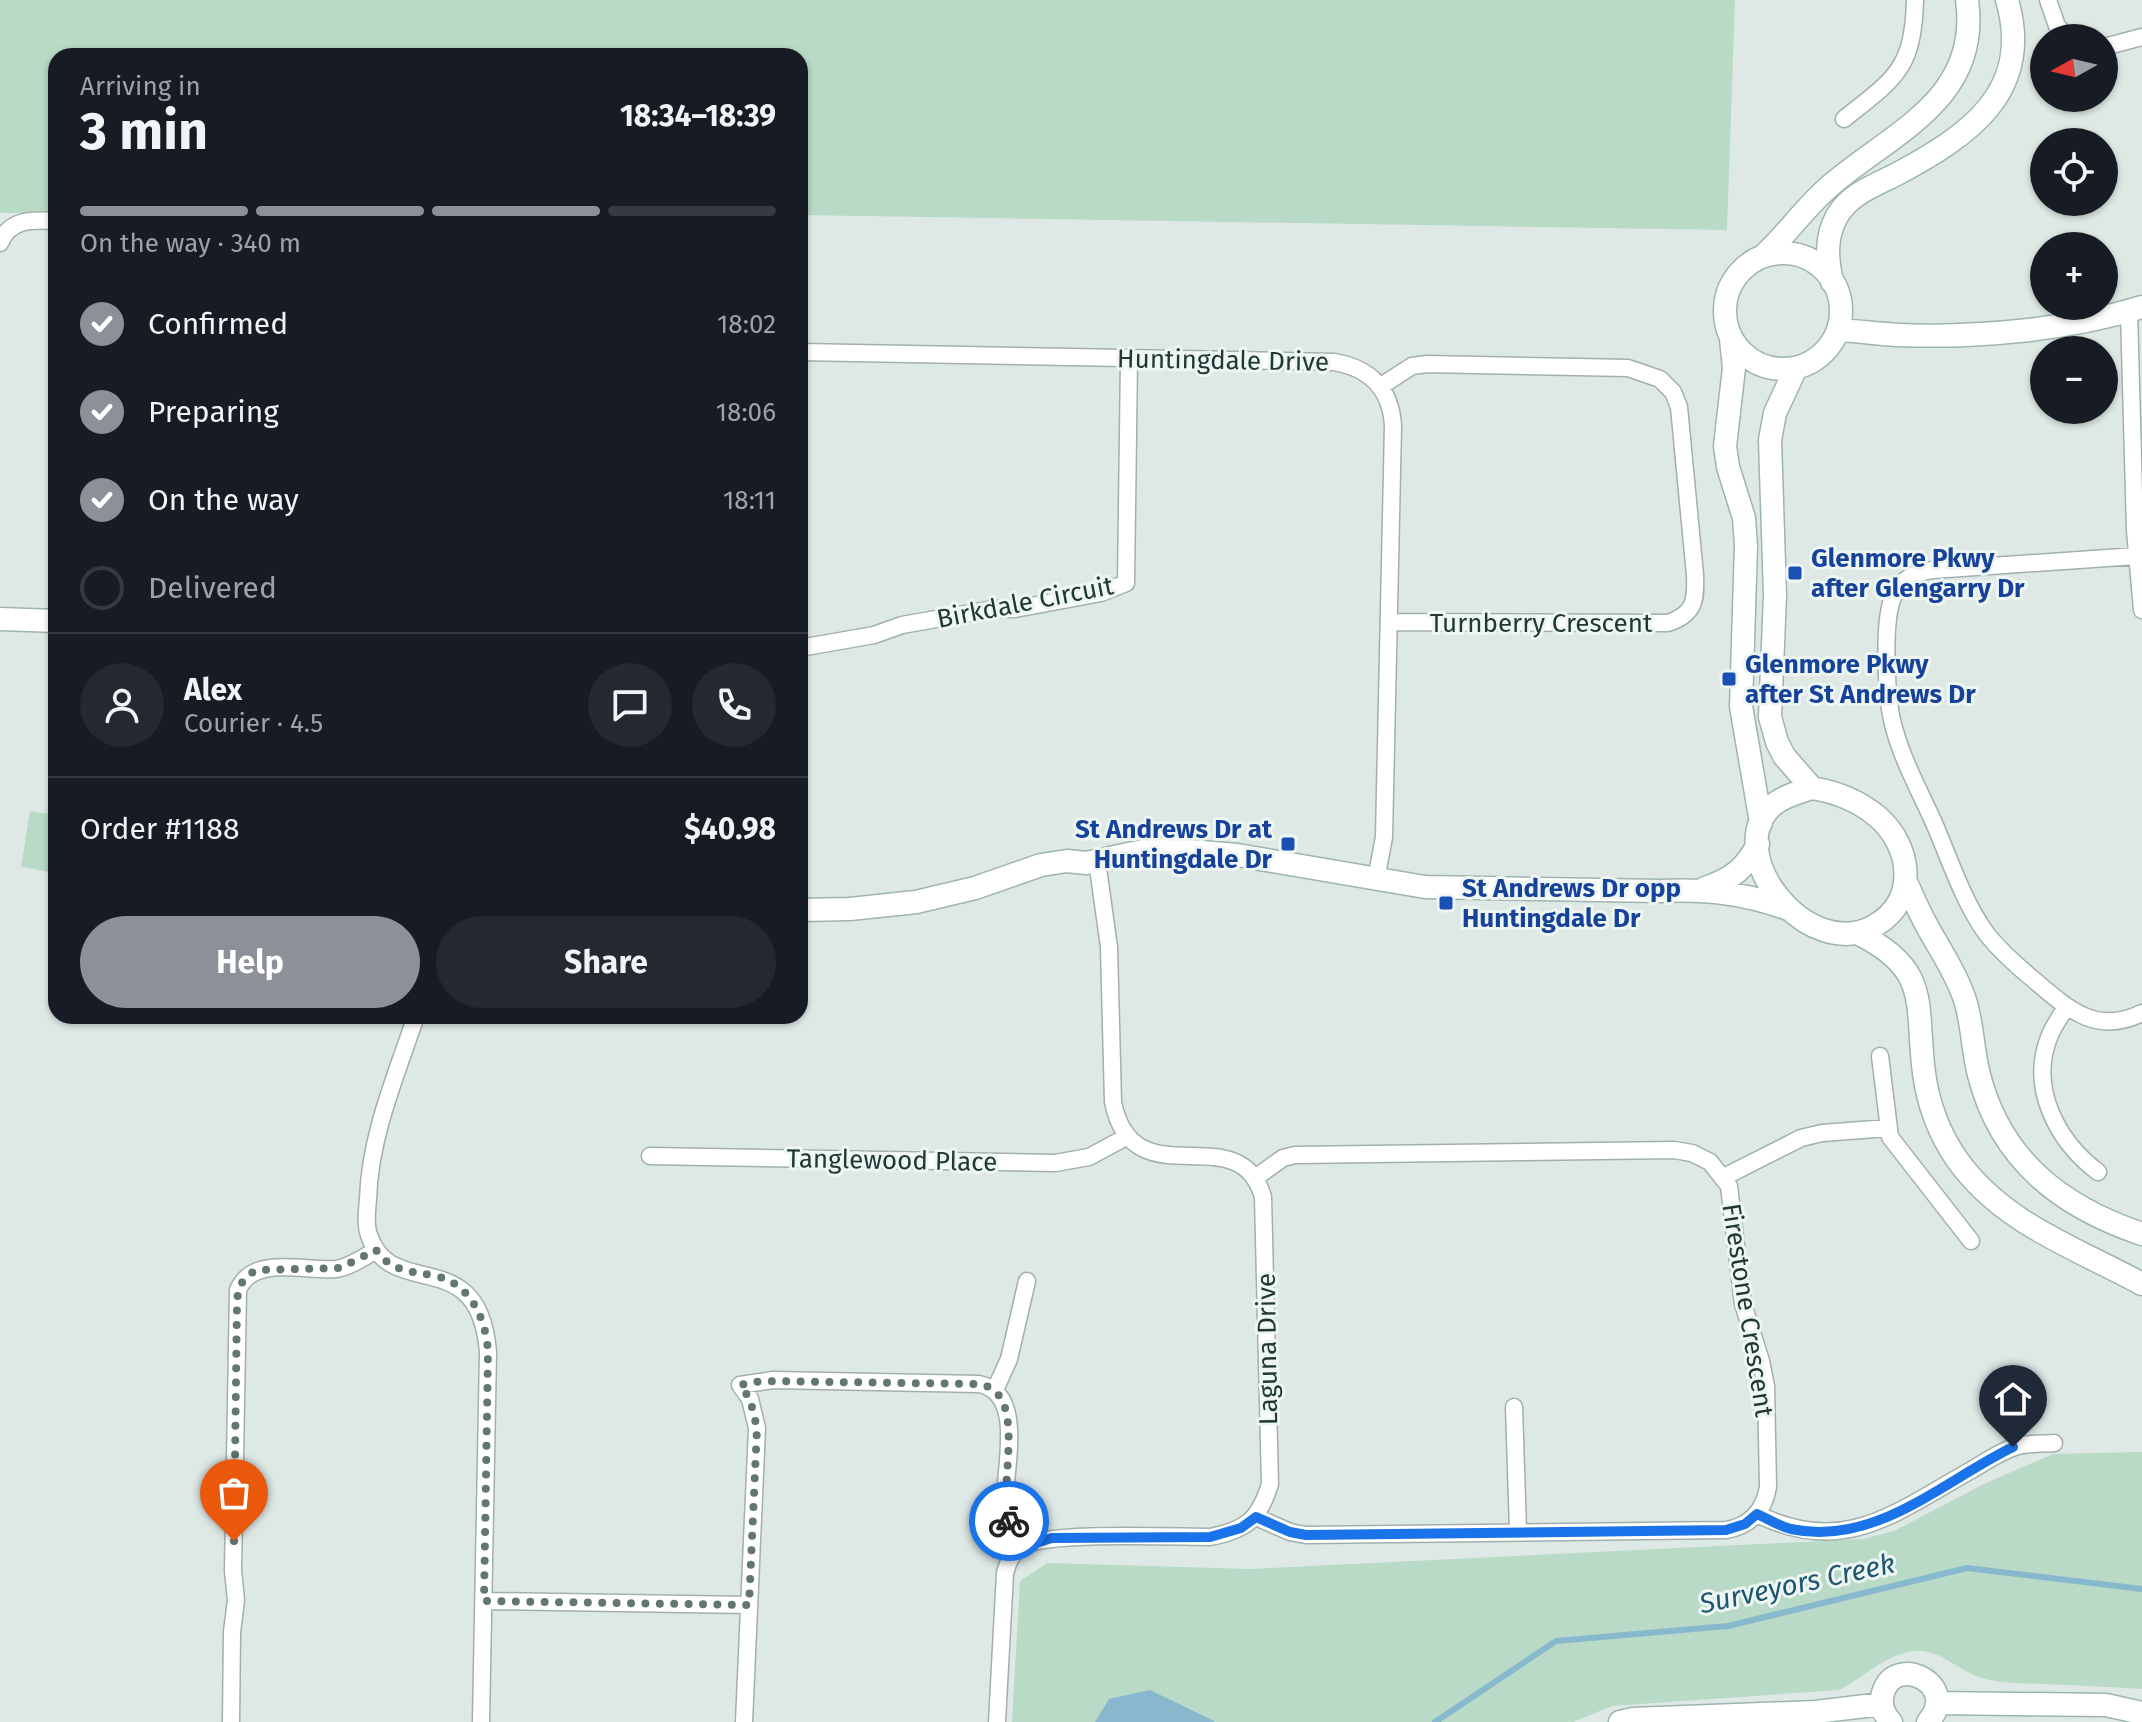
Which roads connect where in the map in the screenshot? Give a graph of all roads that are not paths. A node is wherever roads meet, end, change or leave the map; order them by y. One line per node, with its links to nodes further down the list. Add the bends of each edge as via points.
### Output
1 (1915, 0): 8 (street, via 1903,66)
2 (1967, 0): 11 (main road, via 1963,54 1940,98 1824,191)
3 (2007, 0): 12 (main road, via 2012,48 1993,105 1958,137 1848,202 1828,242)
4 (2048, 0): 5 (street)
5 (2056, 24)
6 (2142, 37): 7 (street)
7 (2118, 43)
8 (1844, 119)
9 (48, 221): 10 (street, via 25,221)
10 (3, 238)
11 (1764, 255): 12 (main road, via 1795,254 1821,267); 15 (main road, via 1749,263 1729,287 1725,319)
12 (1832, 282): 14 (main road, via 1841,314)
13 (2135, 310): 14 (main road, via 2002,331 1899,335); 20 (street)
14 (1838, 330): 18 (main road, via 1822,354)
15 (1731, 339): 18 (main road, via 1764,366); 28 (main road, via 1734,368 1725,446 1744,518 1741,706)
16 (808, 352): 17 (street, Huntingdale Drive)
17 (1129, 358): 19 (street, Huntingdale Drive, via 1334,362 1359,369); 26 (street, Birkdale Circuit, via 1126,583 1101,593 902,625)
18 (1796, 368): 27 (main road, via 1775,413 1770,440 1775,607 1770,717 1784,756)
19 (1381, 386): 25 (street, via 1393,426); 25 (street, Turnberry Crescent, via 1412,366 1427,364 1628,368 1660,379 1679,407 1696,593 1689,610 1668,623)
20 (2137, 413): 21 (street)
21 (2136, 556): 22 (street); 36 (street, via 1924,571 1904,581 1890,605 1887,690 1894,730 1959,880 1994,943)
22 (2142, 610)
23 (0, 619): 24 (main road)
24 (48, 621)
25 (1389, 622): 30 (street, via 1384,837)
26 (808, 647)
27 (1812, 788): 28 (main road, via 1771,807); 31 (main road, via 1856,802 1886,825 1902,850)
28 (1759, 833): 32 (main road, via 1743,868); 33 (main road, via 1764,876)
29 (1097, 861): 30 (main road, via 1148,850 1204,851); 34 (main road, via 1041,865 916,902); 41 (street, via 1109,947 1113,1102)
30 (1376, 880): 32 (main road, via 1466,888)
31 (1906, 882): 35 (main road, via 1888,917); 46 (main road, via 1964,997 1984,1092 2015,1152 2050,1188 2077,1206)
32 (1700, 889): 33 (main road, via 1742,894)
33 (1788, 909): 35 (main road, via 1825,930)
34 (808, 910)
35 (1859, 934): 50 (main road, via 1890,954 1911,978 1920,1006 1927,1091 1946,1141 1967,1173 2016,1218)
36 (2066, 1007): 37 (street, via 2104,1021); 43 (street, via 2047,1047 2045,1091 2062,1137)
37 (2142, 1013)
38 (413, 1024): 48 (street, via 369,1162 367,1227)
39 (1880, 1056): 40 (street)
40 (1888, 1128): 44 (street, via 1801,1138); 47 (street, via 1897,1149)
41 (1128, 1136): 42 (street, Tanglewood Place, via 1089,1157 1055,1163); 45 (street, via 1161,1155 1222,1157)
42 (650, 1156)
43 (2098, 1172)
44 (1724, 1177): 45 (street, Firestone Crescent, via 1700,1156 1674,1150 1295,1155); 54 (street, Firestone Crescent, via 1743,1304 1766,1386 1768,1487)
45 (1255, 1178): 55 (street, Laguna Drive, via 1263,1208 1270,1468 1267,1494)
46 (2142, 1234)
47 (1971, 1241)
48 (376, 1250): 58 (street, via 396,1268 451,1282 483,1318 488,1352); 63 (street, via 340,1268 257,1270 236,1282)
49 (1027, 1281): 51 (street, via 1009,1359)
50 (2142, 1284)
51 (995, 1390): 57 (street, via 1007,1410 1005,1510); 59 (street, via 979,1384 789,1380 740,1385 750,1399 757,1428)
52 (1514, 1407): 56 (street)
53 (2054, 1443): 54 (street, via 2013,1447 1861,1528 1800,1530)
54 (1757, 1514): 56 (street, via 1726,1530)
55 (1256, 1517): 56 (street, via 1306,1535); 57 (street, via 1241,1528 1210,1537 1052,1538)
56 (1518, 1531)
57 (1019, 1548): 66 (street, via 1005,1573)
58 (484, 1601): 59 (street); 64 (street)
59 (749, 1605): 65 (street)
60 (1933, 1712): 61 (main road, via 1932,1685 1909,1674 1886,1687); 62 (main road, via 2106,1705)
61 (1886, 1713): 67 (main road)
62 (2142, 1713)
63 (231, 1722)
64 (481, 1722)
65 (744, 1722)
66 (997, 1722)
67 (1620, 1722)

